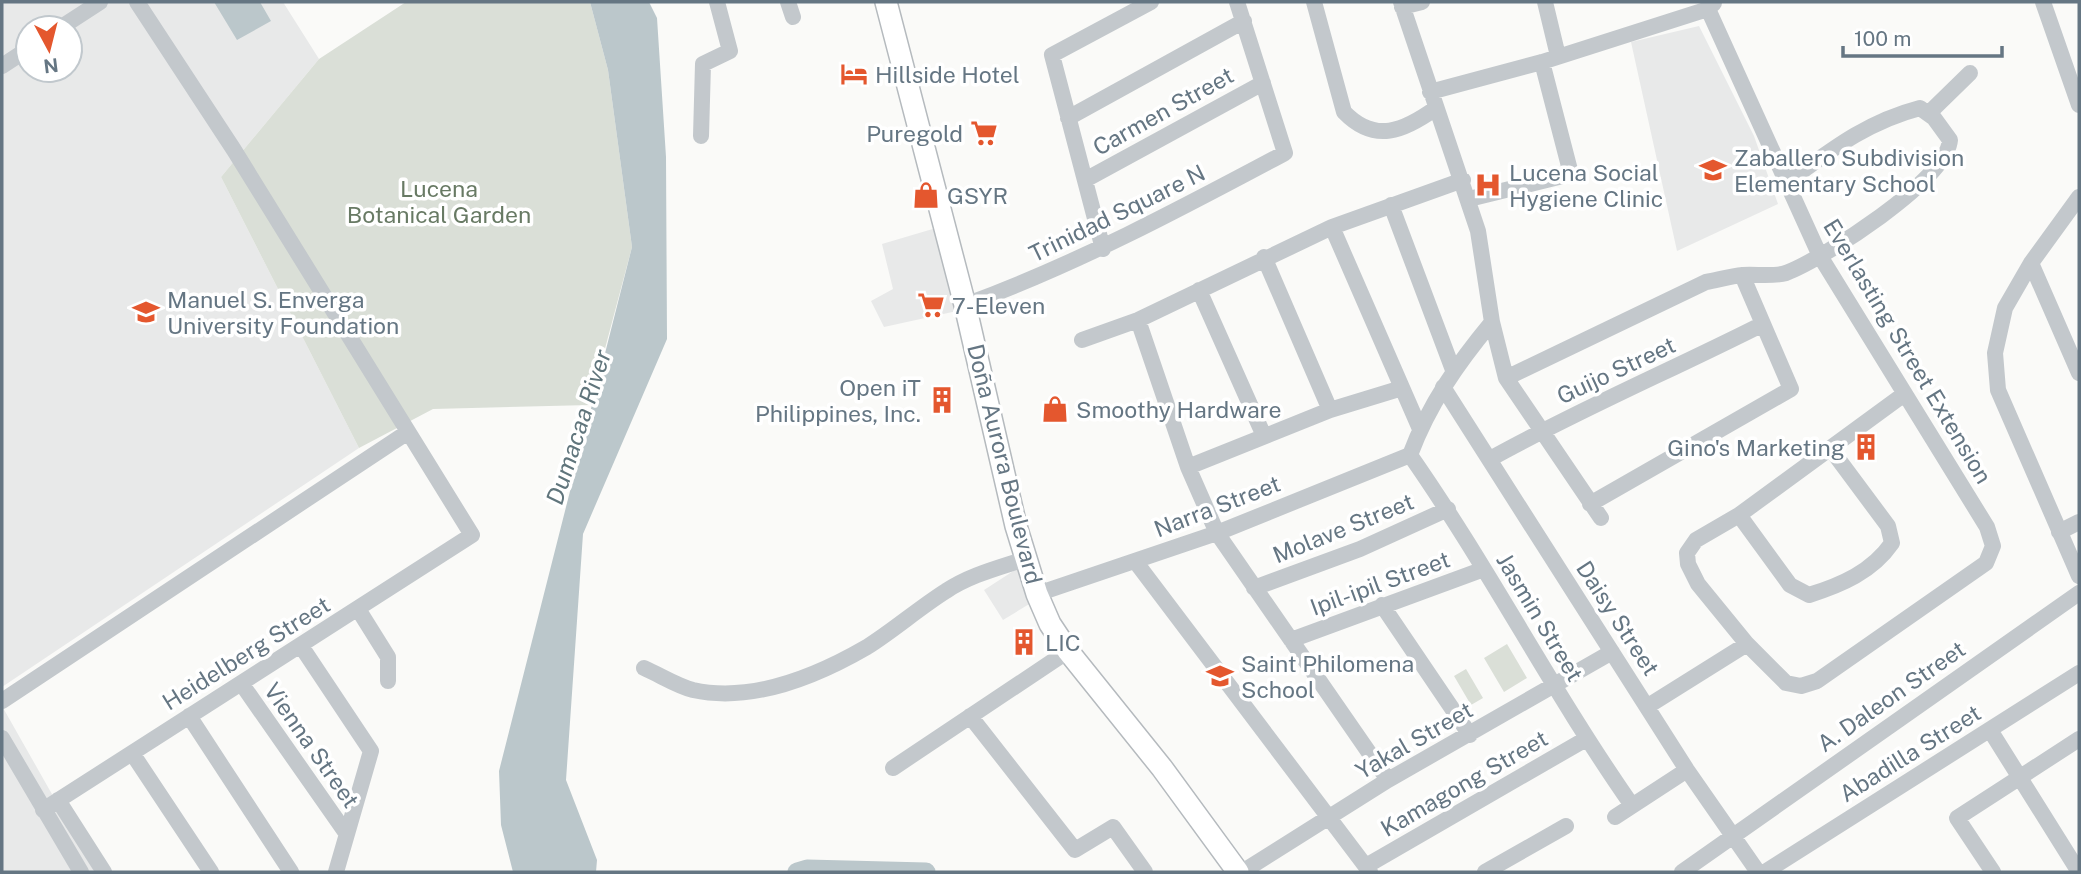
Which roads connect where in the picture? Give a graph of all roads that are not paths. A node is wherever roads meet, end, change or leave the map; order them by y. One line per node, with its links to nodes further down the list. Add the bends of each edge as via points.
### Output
1 (100, 2): 13 (street)
2 (137, 2): 52 (street)
3 (717, 2): 24 (street, via 730,51 703,64)
4 (886, 2): 38 (main road, Doña Aurora Boulevard)
5 (1151, 2): 23 (street, via 1052,55)
6 (1237, 2): 14 (street)
7 (1314, 2): 21 (street, via 1345,111 1356,124 1374,132 1395,129 1415,123)
8 (1422, 2): 11 (street)
9 (1545, 2): 15 (street)
10 (2043, 2): 20 (street)
11 (1402, 4): 19 (street)
12 (1711, 5): 15 (street); 27 (street, Everlasting Street Extension)
13 (82, 14)
14 (1244, 21): 18 (street); 23 (street)
15 (1558, 56): 16 (street)
16 (1542, 62): 19 (street); 29 (street, via 1571,174)
17 (1970, 73): 22 (street)
18 (1263, 83): 25 (street, Carmen Street); 32 (street, Trinidad Square N, via 1285,153)
19 (1430, 92): 21 (street)
20 (2079, 105)
21 (1436, 108): 26 (street)
22 (1928, 114): 27 (street, via 1920,108 1862,128); 33 (street, via 1950,140 1949,151 1909,195)
23 (1068, 118): 25 (street)
24 (701, 136)
25 (1085, 180): 32 (street)
26 (1464, 180): 29 (street); 30 (street)
27 (1786, 183): 33 (street, Everlasting Street Extension)
28 (2079, 197): 35 (street)
29 (1469, 199): 40 (street)
30 (1391, 205): 31 (street); 43 (street)
31 (1332, 227): 34 (street); 47 (street)
32 (1103, 249): 38 (street, Trinidad Square N)
33 (1820, 256): 36 (street, via 1783,274); 48 (street, Everlasting Street Extension)
34 (1264, 257): 37 (street); 49 (street)
35 (2031, 263): 44 (street); 63 (street, via 2005,308 1995,353 1998,390)
36 (1742, 275): 41 (street); 45 (street, via 1706,282)
37 (1199, 290): 39 (street); 53 (street)
38 (965, 305): 65 (main road, Doña Aurora Boulevard)
39 (1138, 320): 42 (street); 57 (street)
40 (1492, 322): 43 (street); 45 (street)
41 (1763, 324): 51 (street, Guijo Street); 58 (street, via 1791,389)
42 (1082, 340)
43 (1453, 370): 46 (street)
44 (2079, 373)
45 (1506, 378): 51 (street)
46 (1443, 387): 50 (street); 56 (street, Daisy Street)
47 (1402, 388): 49 (street); 50 (street)
48 (1903, 395): 54 (street); 75 (street, Everlasting Street Extension, via 1987,527 1993,546 1986,563 1817,681 1801,686 1786,683)
49 (1331, 410): 53 (street)
50 (1420, 429): 55 (street)
51 (1541, 430): 56 (street, Guijo Street); 58 (street)
52 (408, 432): 73 (street, Heidelberg Street, via 472,535); 84 (street)
53 (1264, 436): 57 (street)
54 (1830, 448): 60 (street); 60 (street, via 1888,527 1892,543 1858,575 1809,595 1799,590 1790,585)
55 (1410, 455): 59 (street, Jasmin Street); 64 (street, Narra Street)
56 (1490, 459): 78 (street, Daisy Street)
57 (1188, 467): 64 (street)
58 (1590, 504): 61 (street)
59 (1448, 509): 67 (street, Jasmin Street); 69 (street, Molave Street, via 1360,549)
60 (1739, 514): 75 (street, via 1696,540 1687,554 1698,584)
61 (1601, 518)
62 (2079, 522): 63 (street)
63 (2059, 532): 68 (street)
64 (1217, 533): 66 (street, Narra Street); 69 (street)
65 (1026, 559): 71 (main road, Doña Aurora Boulevard); 79 (street, via 975,575 867,646 771,688 718,693 691,689)
66 (1135, 561): 71 (street, Narra Street); 102 (street)
67 (1484, 569): 72 (street, Ipil-ipil Street); 83 (street, Jasmin Street)
68 (2079, 576)
69 (1255, 588): 74 (street)
70 (2079, 593): 105 (street, A. Daleon Street)
71 (1037, 594): 77 (main road, Doña Aurora Boulevard)
72 (1382, 605): 74 (street, Ipil-ipil Street); 89 (street)
73 (358, 609): 76 (street, Heidelberg Street); 81 (street, via 388,657)
74 (1291, 640): 97 (street)
75 (1747, 644): 85 (street)
76 (301, 646): 82 (street, Heidelberg Street); 104 (street, via 371,751)
77 (1068, 651): 87 (street); 113 (main road, Doña Aurora Boulevard)
78 (1612, 652): 83 (street, Yakal Street); 85 (street, Daisy Street)
79 (644, 668)
80 (2079, 673): 88 (street, Abadilla Street)
81 (388, 681)
82 (241, 683): 86 (street, Heidelberg Street); 104 (street, Vienna Street)
83 (1555, 683): 89 (street, Yakal Street); 91 (street, Jasmin Street)
84 (2, 701)
85 (1648, 706): 95 (street, Daisy Street)
86 (190, 716): 93 (street, Heidelberg Street); 110 (street)
87 (970, 716): 94 (street); 112 (street, via 1075,850 1113,827)
88 (1990, 730): 96 (street); 117 (street, Abadilla Street)
89 (1470, 735): 97 (street, Yakal Street)
90 (2, 738): 100 (street)
91 (1586, 739): 99 (street, Jasmin Street); 106 (street, Kamagong Street)
92 (2079, 739): 96 (street)
93 (132, 753): 98 (street, Heidelberg Street); 109 (street)
94 (893, 768)
95 (1687, 770): 99 (street); 105 (street, Daisy Street)
96 (2021, 777): 118 (street, via 1957,818); 119 (street)
97 (1388, 780): 102 (street, Yakal Street)
98 (58, 800): 100 (street, Heidelberg Street); 108 (street)
99 (1631, 804): 101 (street)
100 (43, 810): 107 (street)
101 (1615, 817)
102 (1327, 818): 106 (street); 113 (street, Yakal Street)
103 (1566, 826): 114 (street)
104 (346, 833): 111 (street)
105 (1730, 836): 115 (street, A. Daleon Street); 116 (street, Daisy Street)
106 (1368, 869)
107 (81, 872)
108 (104, 872)
109 (211, 872)
110 (292, 872)
111 (335, 872)
112 (1145, 872)
113 (1240, 872)
114 (1485, 872)
115 (1682, 872)
116 (1758, 872)
117 (1765, 872)
118 (1993, 872)
119 (2079, 872)

